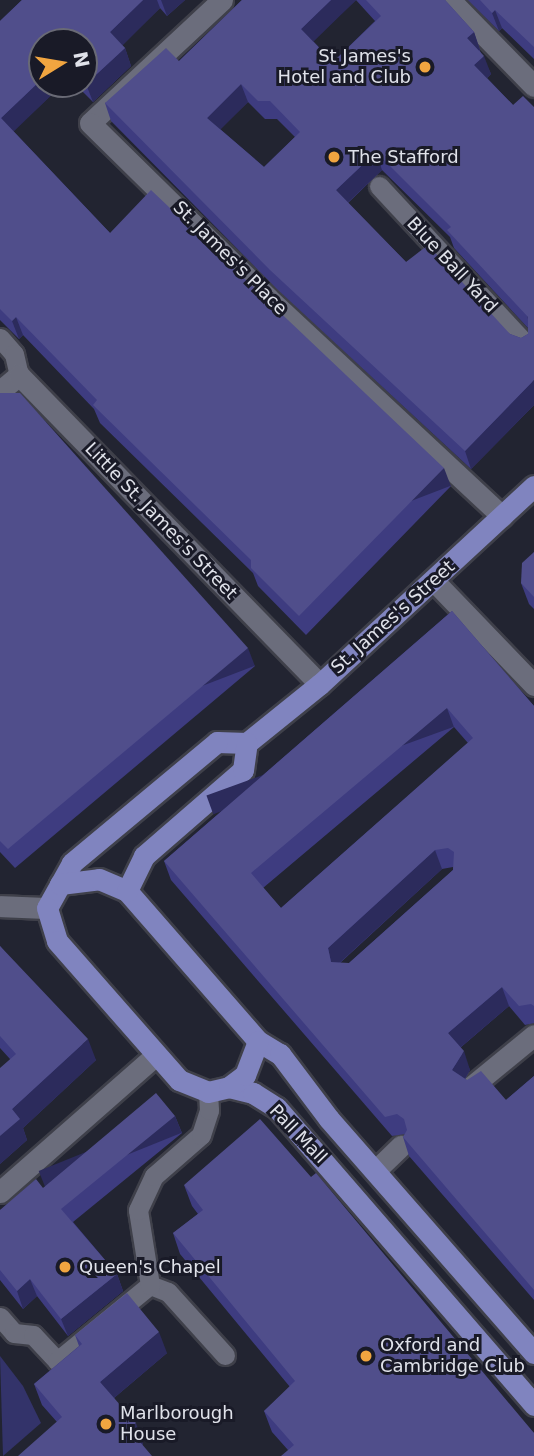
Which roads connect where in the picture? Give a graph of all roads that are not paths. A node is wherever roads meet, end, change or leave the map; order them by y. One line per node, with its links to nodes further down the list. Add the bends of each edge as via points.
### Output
1 (222, 0): 10 (street, St. James's Place, via 90,123 268,298)
2 (450, 0): 3 (street)
3 (534, 86)
4 (379, 186): 6 (lane, Blue Ball Yard)
5 (0, 338): 7 (lane, via 15,354)
6 (526, 344)
7 (19, 376): 8 (street); 12 (street, Little St. James's Street)
8 (0, 391)
9 (534, 486): 10 (main road, St. James's Street)
10 (502, 516): 11 (main road, St. James's Street)
11 (433, 580): 12 (main road, St. James's Street); 13 (street)
12 (320, 684): 14 (main road, St. James's Street)
13 (534, 685)
14 (247, 743): 15 (main road, via 218,742 72,863); 16 (main road, via 243,770 144,856)
15 (60, 884): 16 (main road, via 99,879); 18 (main road)
16 (127, 891): 20 (main road, Pall Mall)
17 (0, 906): 18 (street)
18 (47, 908): 21 (main road, via 57,941)
19 (534, 1035): 22 (street)
20 (258, 1041): 23 (main road, via 245,1075); 26 (main road, Pall Mall, via 280,1054)
21 (156, 1055): 24 (main road, via 179,1080); 27 (street)
22 (472, 1086)
23 (229, 1087): 24 (main road); 32 (main road, Pall Mall, via 253,1093 277,1108)
24 (208, 1092): 28 (lane, via 209,1110 201,1135 154,1176 138,1210)
25 (401, 1146): 26 (street)
26 (376, 1170): 30 (main road, Pall Mall)
27 (0, 1192)
28 (149, 1285): 29 (lane, via 57,1361 33,1335 14,1333); 31 (lane, via 168,1292)
29 (0, 1317)
30 (534, 1353)
31 (225, 1355)
32 (534, 1405)

